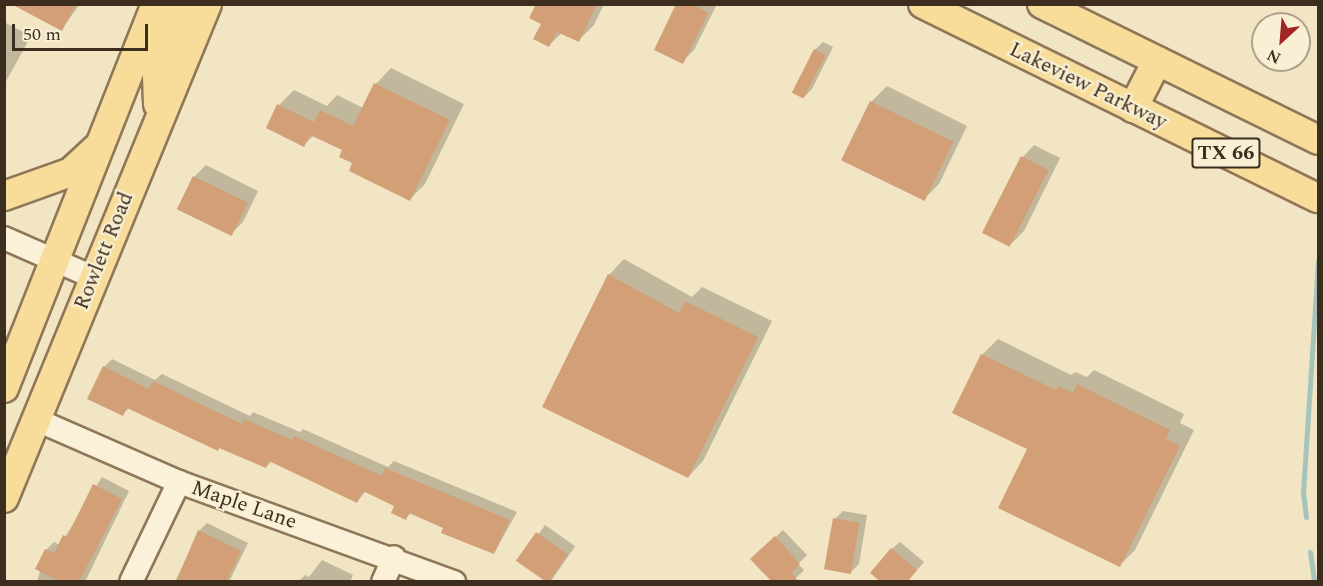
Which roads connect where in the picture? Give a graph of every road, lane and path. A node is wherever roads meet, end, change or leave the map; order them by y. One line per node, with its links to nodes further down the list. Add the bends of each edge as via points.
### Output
1 (156, 4): 9 (main road, Rowlett Road)
2 (180, 4): 8 (main road, via 157,67)
3 (207, 4): 8 (main road, Rowlett Road)
4 (923, 4): 7 (main road, Lakeview Parkway / TX 66)
5 (1042, 4): 6 (main road, TX 66)
6 (1157, 61): 7 (main road); 10 (main road, TX 66)
7 (1133, 108): 12 (main road, Lakeview Parkway / TX 66)
8 (159, 115): 15 (main road, Rowlett Road)
9 (104, 140): 11 (main road, via 70,172); 14 (main road, Rowlett Road)
10 (1318, 140)
11 (4, 196)
12 (1318, 198)
13 (4, 238): 14 (street)
14 (53, 261): 15 (street); 16 (main road, Rowlett Road)
15 (93, 277): 17 (main road, Rowlett Road)
16 (4, 388)
17 (37, 420): 18 (street, Maple Lane); 19 (main road, Rowlett Road)
18 (179, 482): 20 (street, Maple Lane); 21 (street)
19 (4, 498)
20 (394, 557): 22 (street); 23 (street, Maple Lane)
21 (130, 582)
22 (383, 582)
23 (454, 582)

